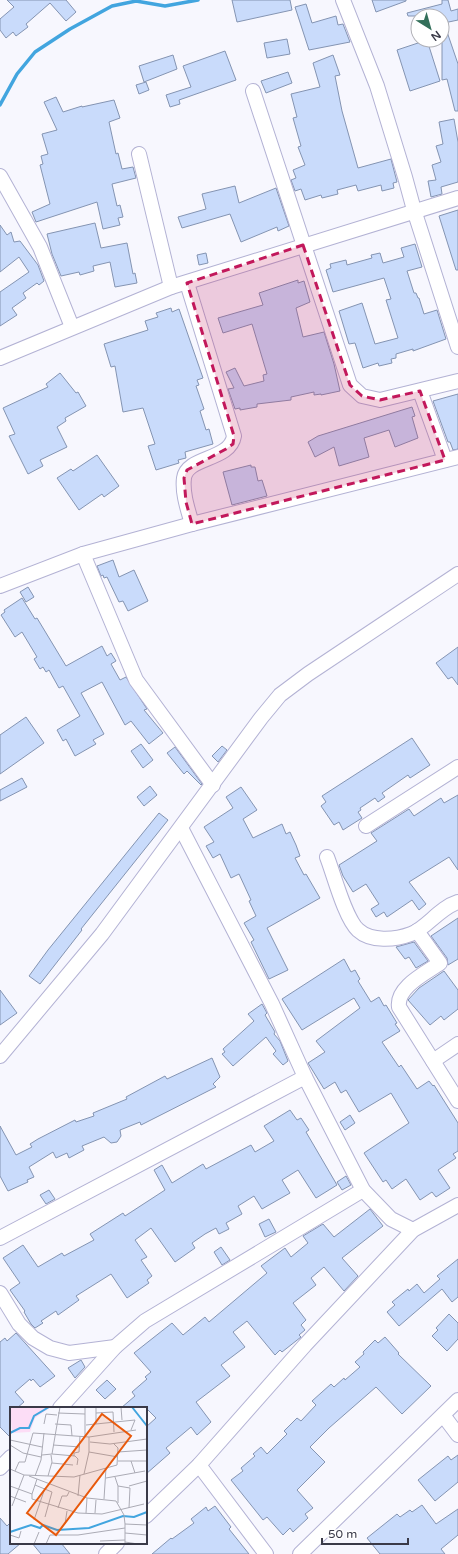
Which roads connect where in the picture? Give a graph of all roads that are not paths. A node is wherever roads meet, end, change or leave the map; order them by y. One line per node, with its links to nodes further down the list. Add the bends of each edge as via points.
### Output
1 (343, 0): 6 (street, via 377,86)
2 (254, 91): 7 (street)
3 (139, 154): 9 (street)
4 (0, 176): 10 (street, via 40,247)
5 (458, 198): 6 (street)
6 (414, 210): 7 (street); 11 (street)
7 (303, 245): 8 (street); 14 (street, via 350,385 362,396 380,400)
8 (187, 283): 9 (street); 16 (street, via 234,436 232,444 226,450 186,470 186,502)
9 (171, 287): 10 (street)
10 (72, 327): 12 (street)
11 (458, 347)
12 (0, 358)
13 (458, 381): 14 (street)
14 (420, 391): 15 (street)
15 (452, 459): 16 (street)
16 (192, 524): 17 (street)
17 (83, 554): 19 (street); 21 (street, via 136,680)
18 (458, 574): 21 (street, via 280,695)
19 (0, 586)
20 (458, 767): 22 (street)
21 (213, 785): 23 (street)
22 (366, 826)
23 (181, 828): 28 (street, via 102,934); 30 (street, via 272,1004)
24 (327, 857): 26 (street, via 350,919 361,933 382,940)
25 (458, 902): 26 (street, via 442,910)
26 (417, 931): 29 (street, via 440,962 412,982 401,994 398,1007)
27 (458, 1044): 29 (street)
28 (3, 1046)
29 (433, 1061): 31 (street)
30 (305, 1076): 32 (street); 35 (street)
31 (458, 1101)
32 (363, 1190): 34 (street, via 392,1219); 37 (street, via 146,1321)
33 (457, 1207): 34 (street)
34 (413, 1230): 43 (street, via 305,1345)
35 (0, 1238)
36 (1, 1297): 37 (street, via 19,1324 33,1338 50,1348 69,1354)
37 (115, 1347): 39 (street)
38 (458, 1400): 40 (street)
39 (61, 1407)
40 (443, 1415): 41 (street); 49 (street)
41 (458, 1435)
42 (10, 1458): 44 (street)
43 (199, 1465): 45 (street); 48 (street)
44 (0, 1468)
45 (147, 1515)
46 (116, 1544): 47 (street)
47 (106, 1554)
48 (266, 1554)
49 (300, 1554)

